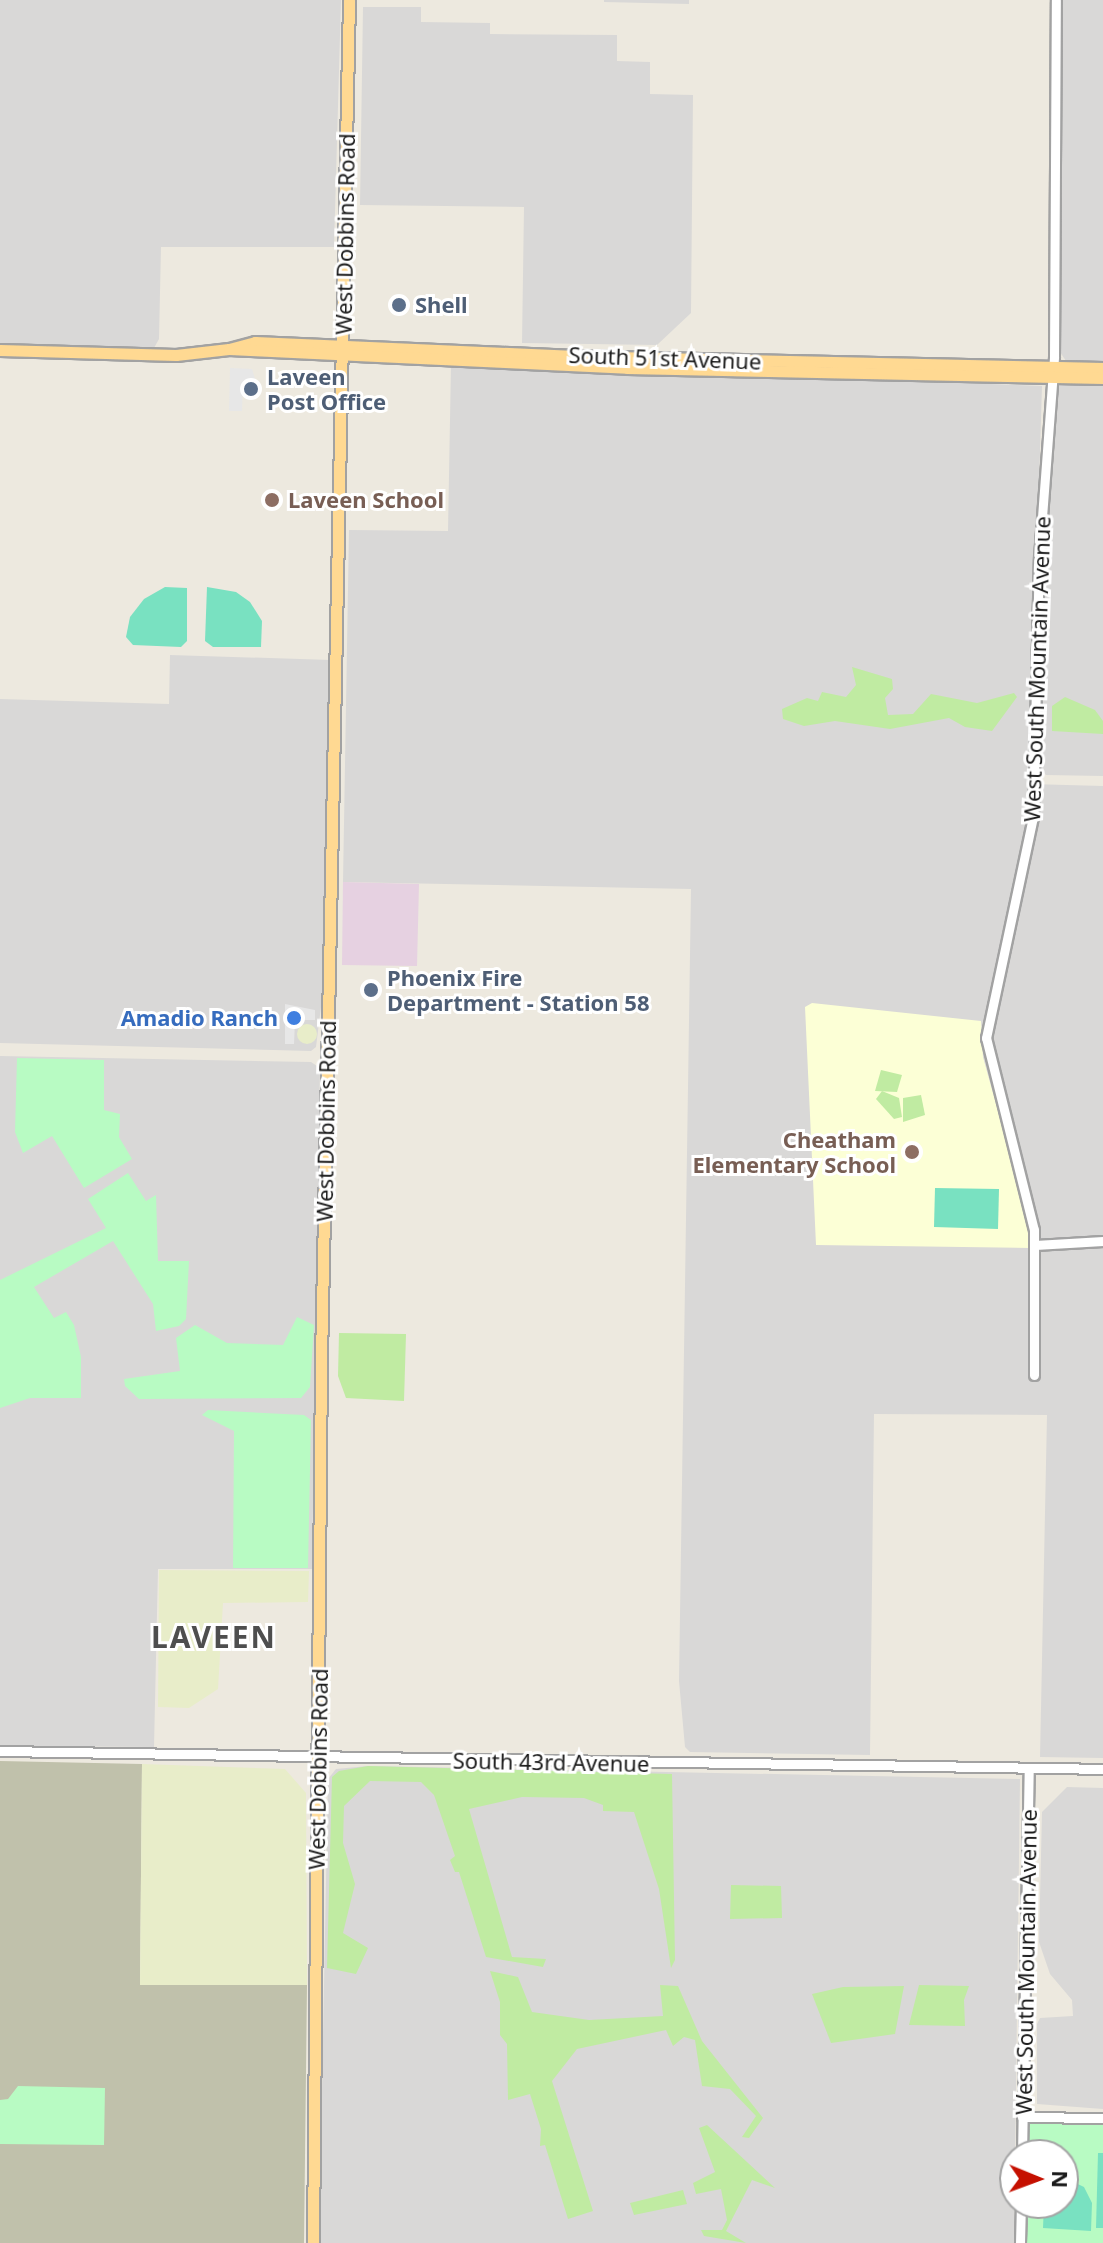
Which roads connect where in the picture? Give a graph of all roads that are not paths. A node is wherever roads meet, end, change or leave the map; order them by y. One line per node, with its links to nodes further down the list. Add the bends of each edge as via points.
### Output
1 (349, 0): 3 (main road, West Dobbins Road)
2 (1056, 0): 8 (street, West South Mountain Avenue)
3 (343, 349): 4 (main road, South 51st Avenue, via 245,342 176,355); 5 (main road, South 51st Avenue); 6 (main road, South 51st Avenue); 14 (main road, West Dobbins Road, via 321,1359)
4 (0, 350)
5 (498, 351): 6 (main road); 8 (main road, South 51st Avenue)
6 (447, 358): 8 (main road, South 51st Avenue, via 627,368)
7 (1103, 368): 8 (main road, South 51st Avenue)
8 (1052, 371): 9 (main road, South 51st Avenue); 11 (street, West South Mountain Avenue, via 1033,817 986,1038)
9 (1103, 378)
10 (1103, 1241): 11 (street)
11 (1035, 1245): 12 (street, West South Mountain Avenue)
12 (1034, 1375)
13 (0, 1751): 14 (street, South 43rd Avenue)
14 (320, 1757): 15 (street, South 43rd Avenue); 21 (main road, West Dobbins Road)
15 (1029, 1769): 16 (street, South 43rd Avenue); 17 (street, West South Mountain Avenue)
16 (1103, 1769)
17 (1022, 2117): 18 (street); 19 (street, West South Mountain Avenue)
18 (1103, 2118)
19 (1022, 2139)
20 (1021, 2219): 22 (street)
21 (313, 2243)
22 (1020, 2243)

